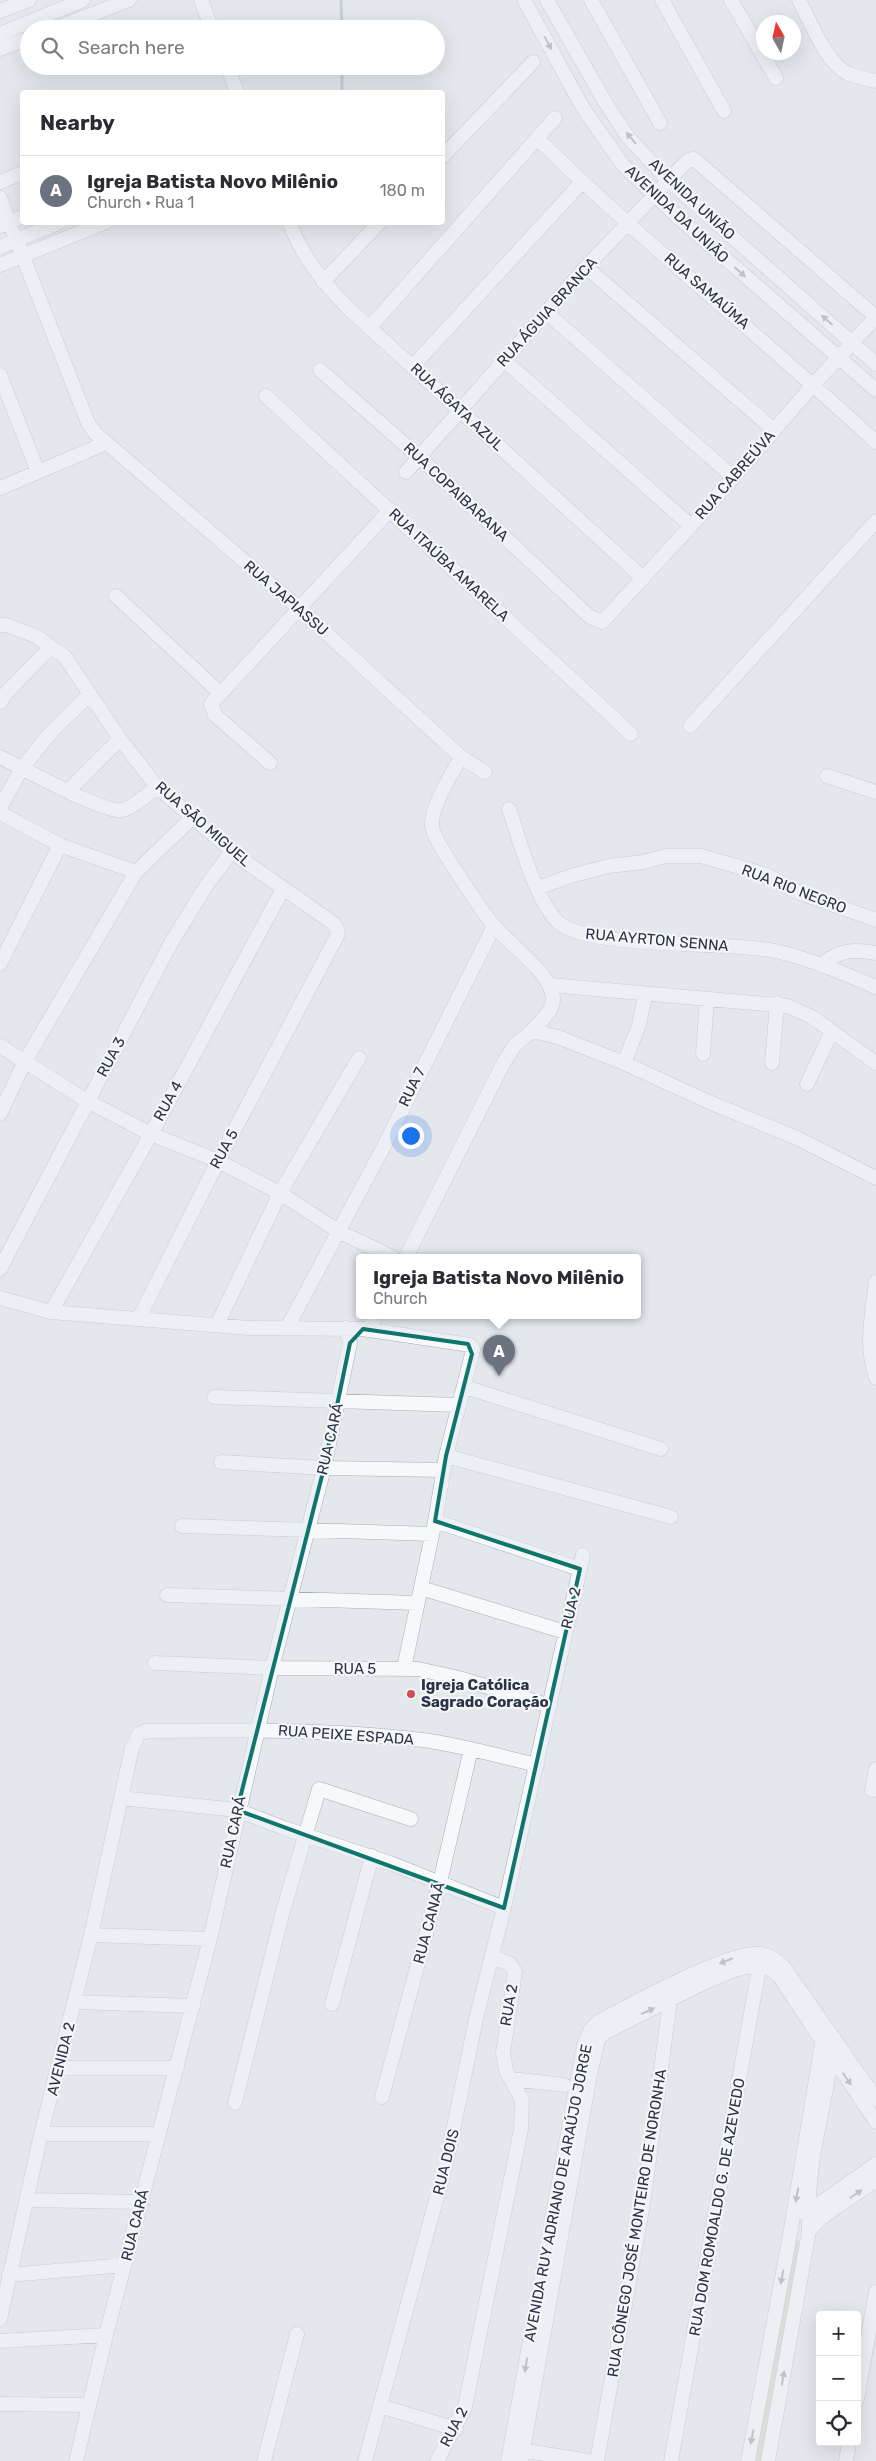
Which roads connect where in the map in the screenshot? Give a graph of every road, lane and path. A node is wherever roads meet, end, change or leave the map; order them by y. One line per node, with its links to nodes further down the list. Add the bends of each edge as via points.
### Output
1 (29, 0): 11 (street)
2 (83, 0): 12 (street)
3 (128, 0): 13 (street)
4 (201, 0): 14 (street)
5 (524, 0): 33 (street, AVENIDA DA UNIÃO, one-way to 33, via 603,140)
6 (547, 0): 30 (street, AVENIDA UNIÃO, one-way to 6, via 628,137)
7 (591, 0): 26 (street)
8 (662, 0): 24 (street)
9 (731, 0): 21 (street)
10 (799, 0): 22 (street, via 837,66 848,74)
11 (0, 11)
12 (34, 20)
13 (77, 20)
14 (209, 20)
15 (20, 26): 16 (street)
16 (0, 34)
17 (20, 41): 18 (street)
18 (0, 49)
19 (533, 62): 28 (street)
20 (230, 75): 23 (street)
21 (776, 78)
22 (876, 82)
23 (236, 90)
24 (724, 111)
25 (555, 118): 27 (street)
26 (660, 122)
27 (538, 139): 32 (street, RUA SAMAÚMA); 49 (street)
28 (445, 153)
29 (20, 174): 31 (street)
30 (668, 180): 33 (street, RUA ÁGUIA BRANCA); 48 (street, RUA ÁGUIA BRANCA, via 688,160 694,160); 50 (street, AVENIDA UNIÃO, one-way to 30)
31 (0, 182)
32 (582, 182): 36 (street, RUA SAMAÚMA); 54 (street)
33 (654, 196): 36 (street, RUA ÁGUIA BRANCA); 51 (street, AVENIDA DA UNIÃO, one-way to 51)
34 (0, 198): 35 (street, RUA JAPIASSU)
35 (11, 222): 41 (street, RUA JAPIASSU)
36 (628, 223): 45 (street, RUA ÁGUIA BRANCA); 57 (street, RUA SAMAÚMA)
37 (53, 225): 41 (street)
38 (99, 225): 43 (street)
39 (290, 225): 46 (street, RUA ÁGATA AZUL, via 304,255)
40 (377, 225): 46 (street)
41 (17, 240): 42 (street); 43 (street, RUA JAPIASSU)
42 (0, 247)
43 (23, 256): 44 (street); 63 (street, RUA JAPIASSU, via 88,423)
44 (0, 265)
45 (586, 267): 47 (street, RUA ÁGUIA BRANCA); 61 (street)
46 (323, 282): 49 (street, RUA ÁGATA AZUL)
47 (546, 312): 52 (street, RUA ÁGUIA BRANCA); 67 (street)
48 (876, 317): 50 (street, RUA CABREÚVA)
49 (370, 327): 54 (street, RUA ÁGATA AZUL)
50 (852, 343): 51 (street, RUA CABREÚVA); 53 (street, AVENIDA UNIÃO)
51 (840, 356): 57 (street, RUA CABREÚVA); 58 (street, AVENIDA DA UNIÃO)
52 (504, 360): 60 (street, RUA ÁGUIA BRANCA); 71 (street)
53 (876, 364)
54 (413, 366): 60 (street, RUA ÁGATA AZUL)
55 (320, 370): 64 (street, RUA COPAIBARANA)
56 (0, 376): 65 (street)
57 (814, 384): 61 (street, RUA CABREÚVA); 62 (street, RUA SAMAÚMA)
58 (876, 390)
59 (266, 396): 69 (street, RUA ITAÚBA AMARELA)
60 (459, 410): 64 (street, RUA ÁGUIA BRANCA); 72 (street, RUA ÁGATA AZUL)
61 (774, 430): 67 (street, RUA CABREÚVA)
62 (876, 442)
63 (106, 444): 65 (street); 74 (street, RUA JAPIASSU)
64 (419, 457): 66 (street, RUA ÁGUIA BRANCA); 75 (street, RUA COPAIBARANA)
65 (38, 472): 68 (street)
66 (406, 472)
67 (734, 477): 71 (street, RUA CABREÚVA)
68 (0, 488)
69 (390, 510): 74 (street); 82 (street, RUA ITAÚBA AMARELA)
70 (876, 521): 81 (street)
71 (691, 526): 72 (street, RUA CABREÚVA)
72 (643, 578): 75 (street, RUA CABREÚVA, via 604,621)
73 (116, 596): 78 (street)
74 (300, 609): 78 (street); 85 (street, RUA JAPIASSU)
75 (590, 617)
76 (0, 625): 77 (street, RUA SÃO MIGUEL, via 36,636)
77 (51, 647): 79 (street, RUA SÃO MIGUEL, via 65,657); 80 (street)
78 (220, 693): 86 (street, via 211,704 215,715)
79 (90, 694): 83 (street, RUA SÃO MIGUEL); 87 (street, via 52,730)
80 (2, 695)
81 (690, 726)
82 (631, 734)
83 (120, 739): 90 (street, RUA SÃO MIGUEL); 91 (street)
84 (0, 757): 87 (street)
85 (461, 757): 88 (street, RUA JAPIASSU); 103 (street, via 437,802 432,833)
86 (270, 763)
87 (22, 768): 91 (street); 93 (street)
88 (485, 772)
89 (827, 776): 92 (street)
90 (157, 787): 91 (street, via 123,810 115,810); 96 (street, RUA SÃO MIGUEL)
91 (68, 791)
92 (876, 792)
93 (0, 808)
94 (509, 809): 100 (street, RUA AYRTON SENNA)
95 (0, 813): 97 (street)
96 (192, 818): 98 (street, RUA SÃO MIGUEL); 99 (street)
97 (60, 844): 99 (street); 105 (street)
98 (232, 851): 101 (street, RUA SÃO MIGUEL); 123 (street, RUA 3, via 206,886 171,944)
99 (136, 872): 119 (street)
100 (537, 888): 102 (street, RUA RIO NEGRO, via 574,874 609,866 666,856 701,856 767,875 800,893); 106 (street, RUA AYRTON SENNA, via 559,923 575,933 602,938 752,948 775,951)
101 (283, 889): 107 (street, RUA SÃO MIGUEL, via 336,926 337,936); 125 (street, RUA 4)
102 (876, 920)
103 (494, 926): 108 (street); 129 (street, RUA 7)
104 (876, 953): 106 (street, via 836,953)
105 (0, 964)
106 (821, 965): 109 (street, RUA AYRTON SENNA)
107 (312, 982): 126 (street, RUA 5)
108 (550, 985): 110 (street); 113 (street, via 553,1003)
109 (876, 987)
110 (645, 995): 111 (street); 118 (street, via 639,1025)
111 (707, 999): 112 (street); 116 (street)
112 (776, 1003): 114 (street, via 800,1010); 120 (street)
113 (532, 1031): 118 (street, via 558,1037); 131 (street, via 515,1045 504,1062)
114 (832, 1031): 121 (street); 122 (street)
115 (0, 1046): 119 (street)
116 (704, 1054)
117 (359, 1058): 128 (street)
118 (624, 1062): 127 (street, via 797,1138)
119 (24, 1063): 123 (street); 124 (street)
120 (772, 1063)
121 (876, 1063)
122 (807, 1084)
123 (87, 1101): 125 (street); 132 (street, RUA 3)
124 (0, 1114)
125 (150, 1134): 126 (street); 135 (street, RUA 4)
126 (218, 1161): 128 (street); 136 (street, RUA 5)
127 (876, 1178)
128 (280, 1193): 129 (street); 138 (street)
129 (338, 1231): 130 (street); 139 (street, RUA 7)
130 (386, 1254)
131 (408, 1254)
132 (0, 1269)
133 (876, 1282): 143 (street, via 870,1362)
134 (0, 1298): 135 (street)
135 (51, 1312): 136 (street)
136 (139, 1318): 138 (street)
137 (373, 1319): 141 (street)
138 (216, 1325): 139 (street)
139 (287, 1328): 140 (street)
140 (346, 1328): 141 (street); 142 (street, RUA CARÁ)
141 (365, 1330): 142 (street); 144 (street, via 468,1344 472,1347 472,1354)
142 (350, 1343): 146 (street, RUA CARÁ)
143 (876, 1378)
144 (465, 1387): 147 (street); 148 (street)
145 (214, 1397): 146 (street)
146 (339, 1401): 147 (street); 151 (street, RUA CARÁ)
147 (458, 1405): 150 (street)
148 (661, 1449)
149 (221, 1462): 151 (street)
150 (444, 1463): 151 (street); 152 (street); 154 (street)
151 (324, 1468): 155 (street, RUA CARÁ)
152 (671, 1517)
153 (182, 1526): 155 (street)
154 (434, 1528): 155 (street); 156 (street); 160 (street, RUA 2, via 581,1562)
155 (308, 1530): 158 (street, RUA CARÁ)
156 (421, 1588): 159 (street); 160 (street)
157 (167, 1595): 158 (street)
158 (291, 1597): 159 (street); 162 (street, RUA CARÁ)
159 (417, 1603): 163 (street)
160 (565, 1632): 164 (street, RUA 2)
161 (155, 1663): 162 (street, RUA 5)
162 (272, 1668): 163 (street, RUA 5); 165 (street, RUA CARÁ)
163 (404, 1668): 164 (street, RUA 5, via 459,1678)
164 (550, 1706): 168 (street, RUA 2)
165 (257, 1730): 166 (street, RUA PEIXE ESPADA); 167 (street, RUA PEIXE ESPADA, via 422,1740); 172 (street, RUA CARÁ)
166 (152, 1731): 171 (street, AVENIDA 2, via 141,1732 136,1737)
167 (471, 1749): 168 (street, RUA PEIXE ESPADA); 176 (street, RUA CANAÃ)
168 (537, 1765): 177 (street, RUA 2)
169 (876, 1769): 170 (street)
170 (872, 1790)
171 (121, 1798): 172 (street); 178 (street, AVENIDA 2)
172 (238, 1810): 174 (street); 179 (street, RUA CARÁ)
173 (411, 1819): 174 (street, via 319,1789)
174 (306, 1835): 175 (street); 195 (street, via 283,1911)
175 (372, 1856): 176 (street); 185 (street)
176 (440, 1882): 177 (street); 193 (street, RUA CANAÃ)
177 (504, 1908): 180 (street, RUA 2)
178 (91, 1935): 179 (street); 184 (street, AVENIDA 2)
179 (210, 1939): 186 (street, RUA CARÁ)
180 (493, 1957): 191 (street, RUA 2, via 510,1964 515,1972 503,2046 504,2062); 216 (street, RUA DOIS, via 476,2019 448,2160)
181 (761, 1960): 182 (street, AVENIDA RUY ADRIANO DE ARAÚJO JORGE, one-way to 182, via 732,1958); 183 (street, AVENIDA RUY ADRIANO DE ARAÚJO JORGE); 187 (street, via 779,1976); 226 (street, RUA DOM ROMOALDO G. DE AZEVEDO)
182 (671, 1985): 183 (street, RUA CÔNEGO JOSÉ MONTEIRO DE NORONHA); 219 (street, AVENIDA RUY ADRIANO DE ARAÚJO JORGE, one-way to 219, via 598,2022 584,2044)
183 (672, 1999): 219 (street, AVENIDA RUY ADRIANO DE ARAÚJO JORGE, one-way to 183, via 598,2039 615,2026); 225 (street, RUA CÔNEGO JOSÉ MONTEIRO DE NORONHA, via 644,2198)
184 (75, 2002): 186 (street); 189 (street, AVENIDA 2)
185 (332, 2004)
186 (193, 2006): 190 (street, RUA CARÁ)
187 (827, 2035): 188 (street); 194 (street); 204 (street, one-way to 204)
188 (832, 2057): 196 (street, one-way to 196); 203 (street, via 813,2156)
189 (59, 2068): 190 (street); 197 (street, AVENIDA 2)
190 (177, 2068): 198 (street, RUA CARÁ)
191 (511, 2079): 192 (street); 217 (street, RUA 2, via 522,2100 519,2140 466,2407)
192 (564, 2085)
193 (382, 2097)
194 (876, 2098)
195 (235, 2103)
196 (876, 2122)
197 (41, 2134): 198 (street); 201 (street, AVENIDA 2)
198 (158, 2134): 202 (street, RUA CARÁ)
199 (876, 2164): 203 (street)
200 (876, 2180): 205 (street, one-way to 200, via 821,2218)
201 (27, 2200): 202 (street); 207 (street, AVENIDA 2)
202 (141, 2202): 206 (street, RUA CARÁ)
203 (810, 2210): 204 (street); 205 (street)
204 (791, 2229): 227 (street, one-way to 227)
205 (809, 2231): 228 (street, one-way to 205)
206 (125, 2265): 207 (street); 211 (street, RUA CARÁ)
207 (9, 2275): 209 (street, AVENIDA 2)
208 (876, 2292): 213 (street)
209 (0, 2319)
210 (297, 2334): 221 (street)
211 (106, 2336): 212 (street); 215 (street, RUA CARÁ)
212 (0, 2341)
213 (861, 2376)
214 (0, 2404): 215 (street)
215 (89, 2405): 220 (street, RUA CARÁ)
216 (380, 2406): 217 (street); 222 (street, RUA DOIS)
217 (456, 2429): 223 (street, RUA 2)
218 (849, 2446): 229 (street)
219 (516, 2455): 224 (street)
220 (76, 2461)
221 (264, 2461)
222 (366, 2461)
223 (437, 2461)
224 (589, 2461)
225 (597, 2461)
226 (671, 2461)
227 (748, 2461)
228 (768, 2461)
229 (846, 2461)

